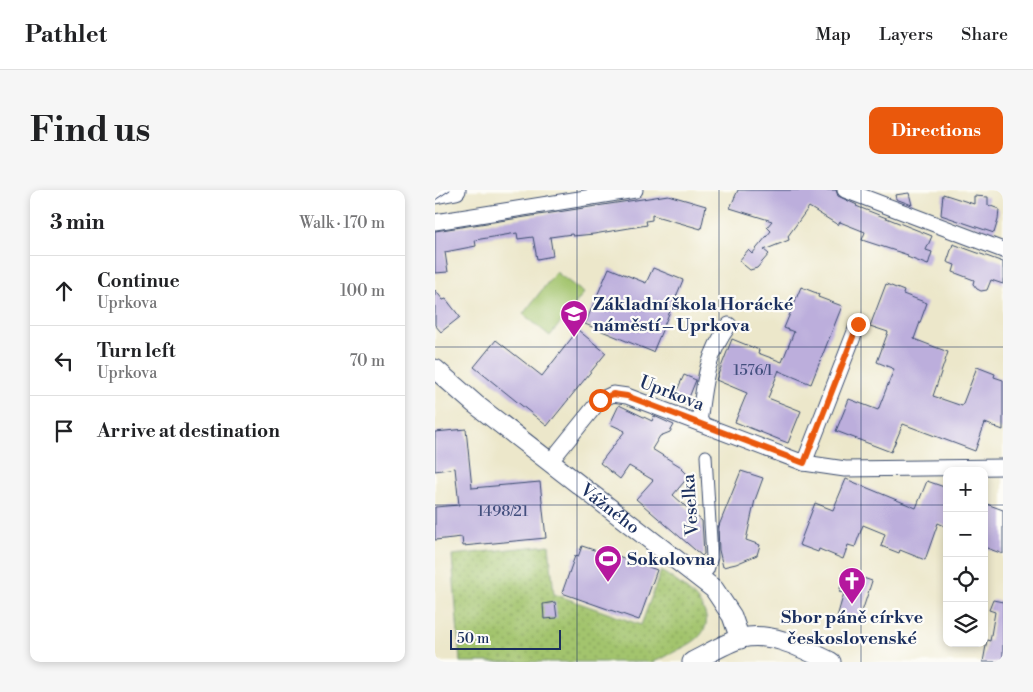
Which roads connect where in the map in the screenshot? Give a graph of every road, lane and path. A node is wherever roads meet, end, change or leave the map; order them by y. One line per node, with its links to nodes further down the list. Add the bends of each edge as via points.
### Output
1 (456, 190): 4 (street)
2 (635, 190): 5 (street)
3 (845, 190): 6 (street)
4 (435, 194)
5 (435, 222)
6 (1003, 250)
7 (858, 324): 13 (street)
8 (729, 325): 10 (street, via 719,338 706,369)
9 (435, 369): 12 (street, Vážného)
10 (699, 423): 12 (street, Uprkova, via 627,396 613,394 600,400); 13 (street, Uprkova)
11 (706, 456): 15 (street, Veselka, via 712,557)
12 (550, 462): 15 (street, Vážného)
13 (804, 463): 14 (street, Uprkova, via 845,469)
14 (1003, 468)
15 (701, 578): 16 (street, Vážného, via 724,603)
16 (740, 639): 17 (street); 18 (street, via 780,640)
17 (692, 662)
18 (831, 662)

